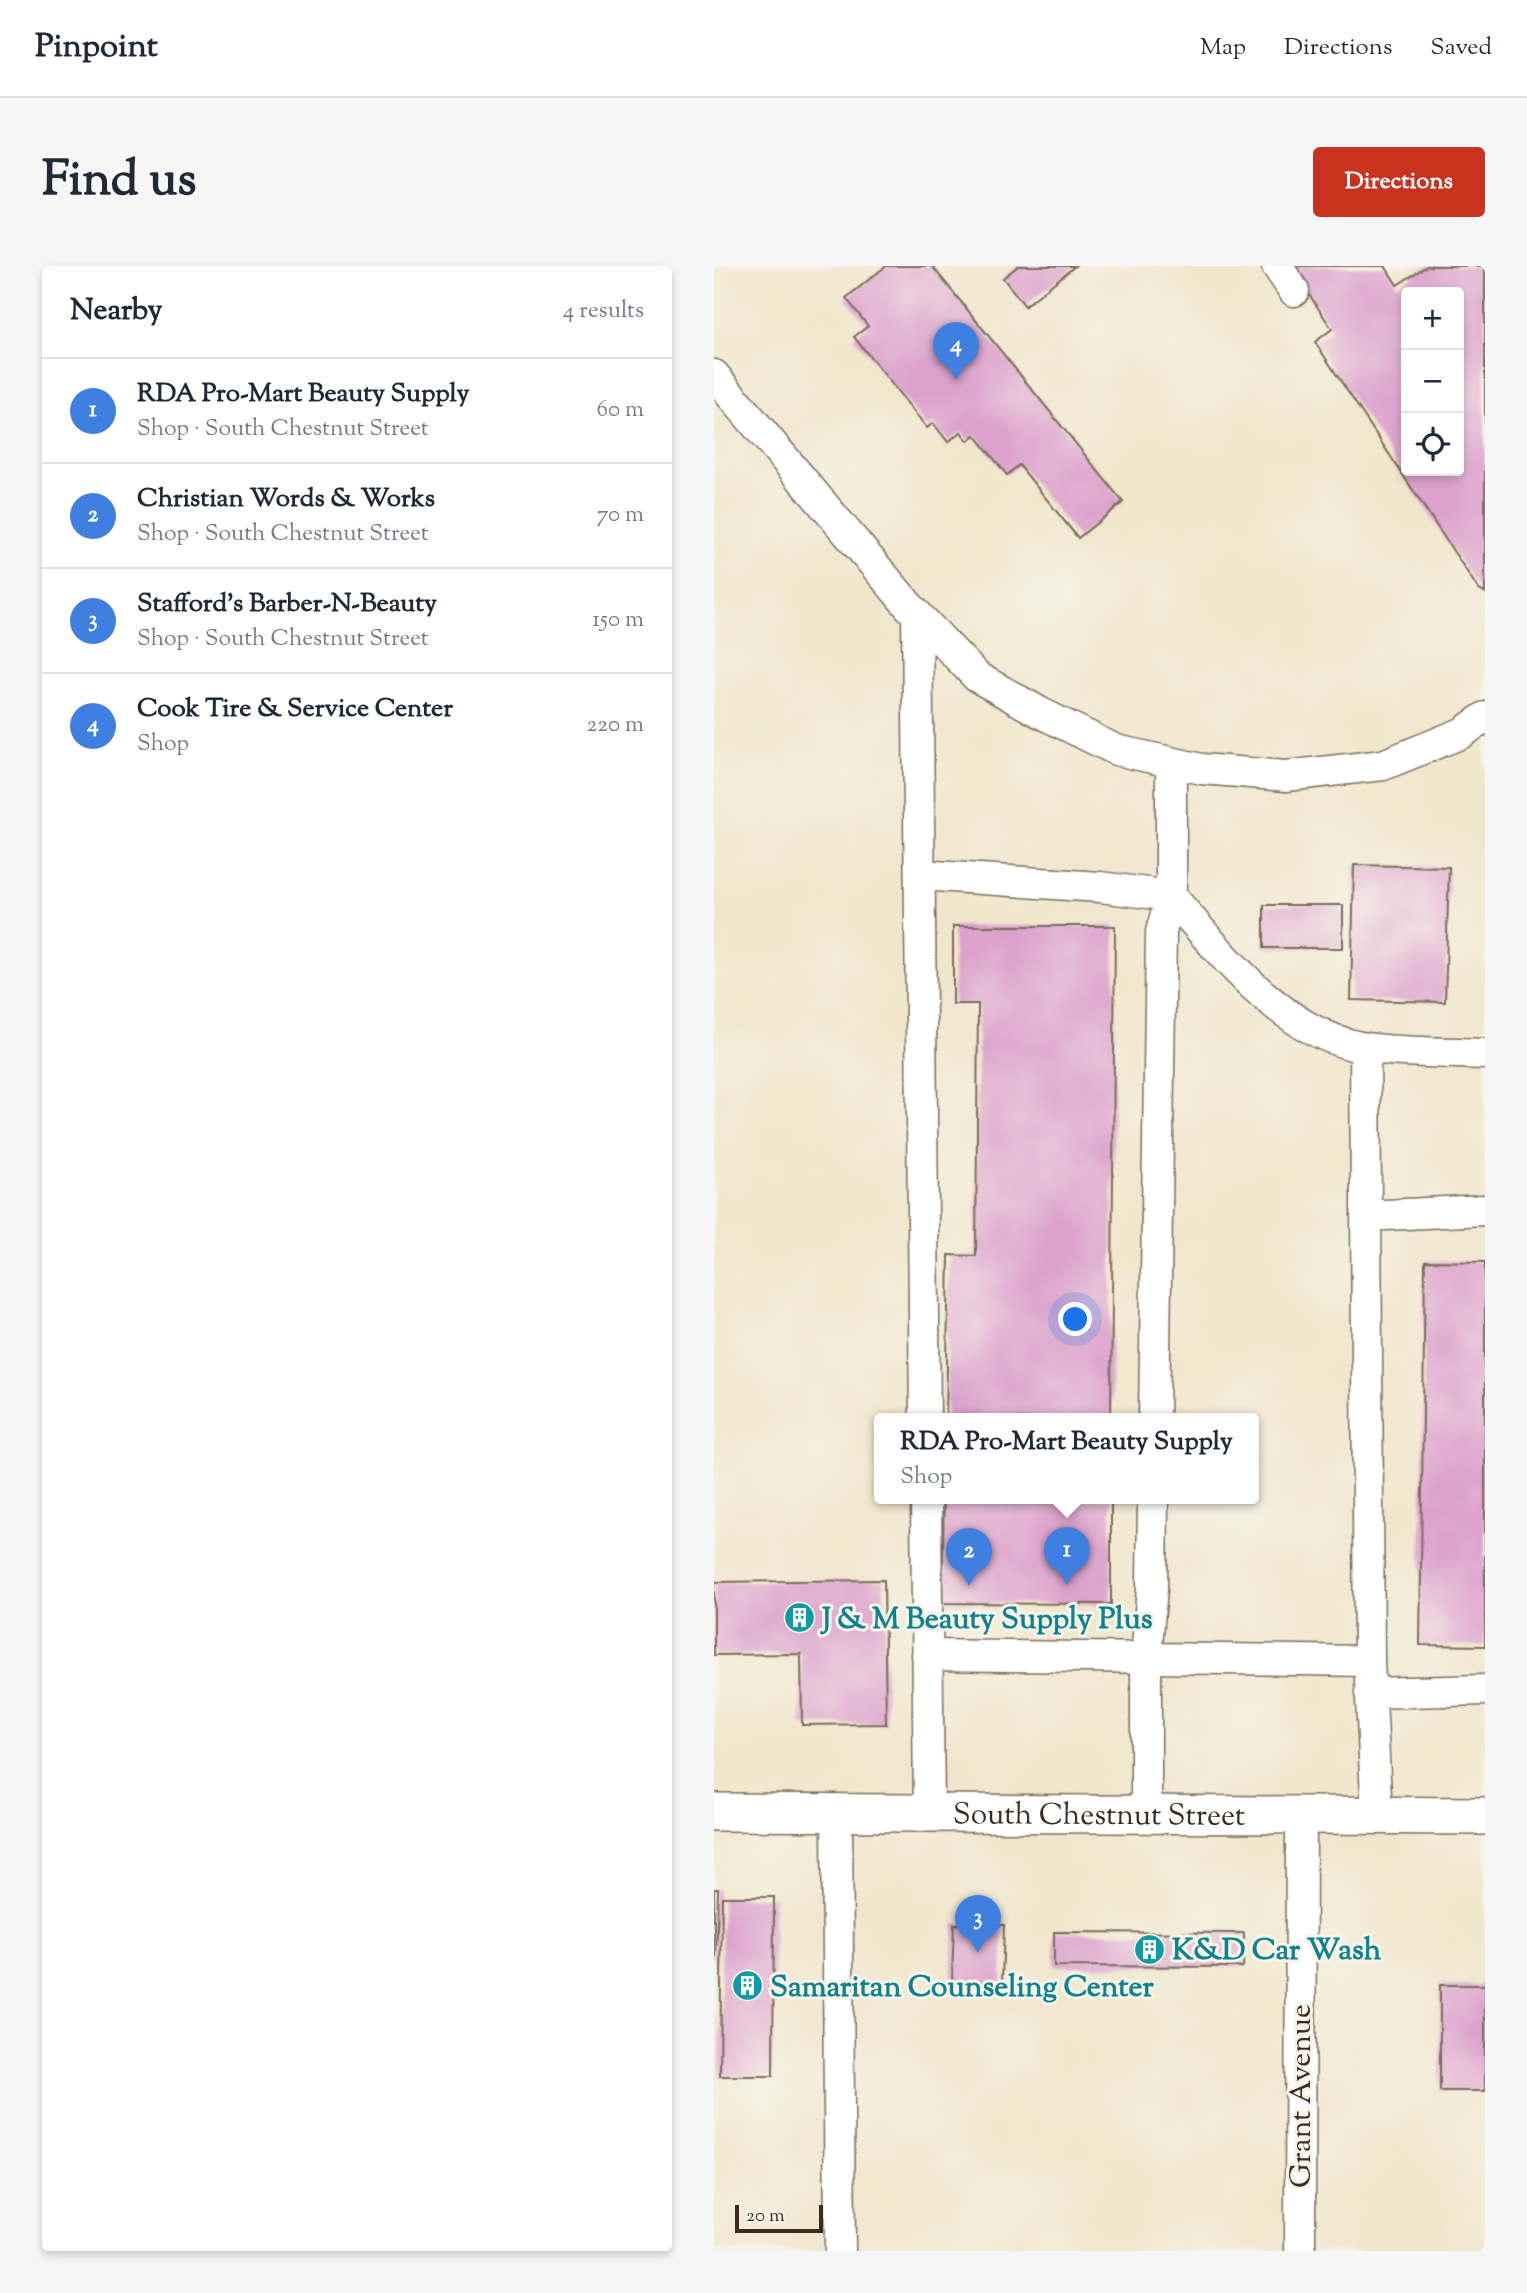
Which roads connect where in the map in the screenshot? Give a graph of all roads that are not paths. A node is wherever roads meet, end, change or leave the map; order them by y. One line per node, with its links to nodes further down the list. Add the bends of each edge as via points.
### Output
1 (1278, 266): 2 (street)
2 (1294, 291)
3 (714, 375): 4 (street)
4 (917, 614): 6 (street, via 977,677 1116,750); 7 (street)
5 (1485, 717): 6 (street, via 1462,733 1383,765 1286,776)
6 (1171, 762): 8 (street)
7 (920, 875): 8 (street, via 1100,887); 13 (street)
8 (1171, 897): 9 (street, via 1243,977 1291,1016 1325,1036); 14 (street, via 1161,932)
9 (1365, 1048): 10 (street); 12 (street)
10 (1485, 1054)
11 (1485, 1210): 12 (street)
12 (1366, 1216): 19 (street)
13 (925, 1413)
14 (1154, 1413)
15 (926, 1504): 17 (street)
16 (1153, 1504): 18 (street)
17 (927, 1655): 18 (street); 24 (street)
18 (1146, 1658): 19 (street); 25 (street)
19 (1369, 1661): 21 (street)
20 (1485, 1690): 21 (street)
21 (1370, 1693): 27 (street)
22 (714, 1812): 23 (main road, South Chestnut Street)
23 (837, 1812): 24 (main road, South Chestnut Street); 29 (street)
24 (929, 1813): 25 (main road, South Chestnut Street)
25 (1146, 1814): 26 (main road, South Chestnut Street)
26 (1301, 1814): 27 (main road, South Chestnut Street); 30 (street, Grant Avenue)
27 (1377, 1815): 28 (main road, South Chestnut Street)
28 (1485, 1816)
29 (840, 2251)
30 (1300, 2251)

